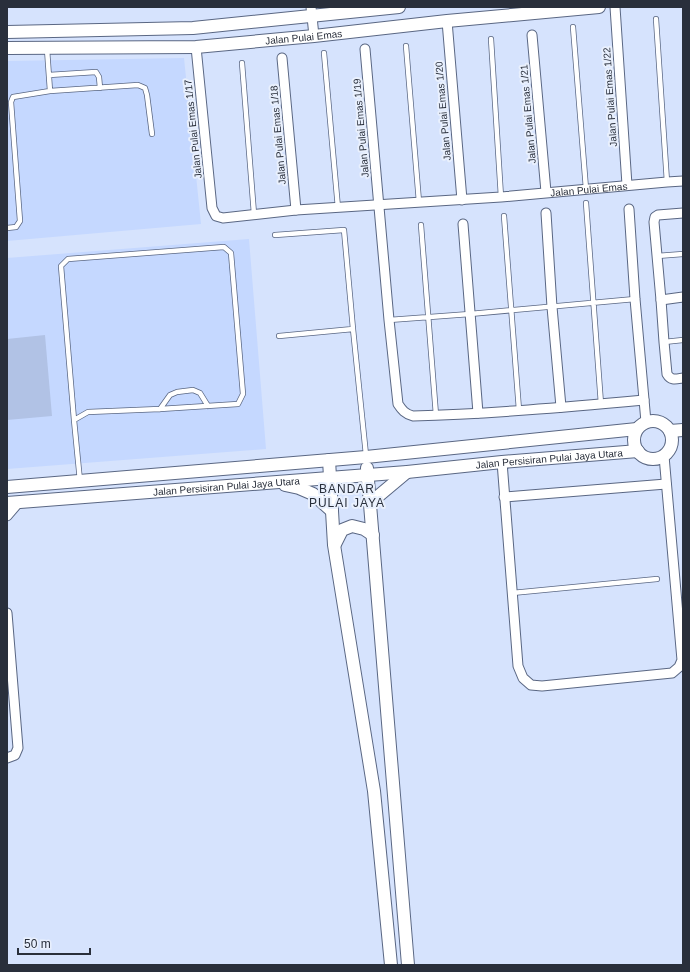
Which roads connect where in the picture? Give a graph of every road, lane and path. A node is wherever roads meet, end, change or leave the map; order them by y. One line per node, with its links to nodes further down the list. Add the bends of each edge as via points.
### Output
1 (399, 7): 4 (main road, Jalan Pulai Emas)
2 (599, 7): 6 (main road, Jalan Pulai Emas)
3 (614, 7): 26 (street, Jalan Pulai Emas 1/22)
4 (312, 11): 8 (main road, Jalan Pulai Emas, via 193,28); 10 (street)
5 (656, 19): 25 (lane)
6 (447, 21): 10 (main road, Jalan Pulai Emas); 30 (street, Jalan Pulai Emas 1/20)
7 (573, 27): 27 (lane)
8 (7, 32)
9 (532, 35): 28 (street, Jalan Pulai Emas 1/21)
10 (314, 36): 13 (main road, Jalan Pulai Emas)
11 (491, 39): 29 (lane)
12 (406, 46): 31 (lane)
13 (196, 47): 15 (main road, Jalan Pulai Emas); 34 (street, Jalan Pulai Emas 1/17)
14 (7, 48): 15 (main road, Jalan Pulai Emas)
15 (47, 48): 20 (lane)
16 (365, 49): 33 (street, Jalan Pulai Emas 1/19)
17 (324, 53): 35 (lane)
18 (282, 58): 37 (street, Jalan Pulai Emas 1/18)
19 (242, 63): 40 (lane)
20 (49, 75): 21 (lane, via 96,72); 22 (lane)
21 (100, 88): 22 (lane); 23 (lane, via 138,85 145,88)
22 (50, 91): 44 (lane, via 14,98 11,102 20,221 16,227)
23 (152, 134)
24 (683, 181): 25 (street, Jalan Pulai Emas)
25 (668, 182): 26 (street, Jalan Pulai Emas)
26 (628, 185): 27 (street, Jalan Pulai Emas)
27 (586, 189): 28 (street, Jalan Pulai Emas)
28 (546, 192): 29 (street, Jalan Pulai Emas)
29 (501, 197): 30 (street, Jalan Pulai Emas)
30 (462, 200): 31 (street, Jalan Pulai Emas)
31 (418, 202): 33 (street, Jalan Pulai Emas)
32 (586, 203): 51 (lane)
33 (379, 205): 35 (street, Jalan Pulai Emas); 56 (street, Jalan Pulai Emas 1/19)
34 (212, 208): 40 (street, Jalan Pulai Emas, via 216,216 223,218)
35 (338, 208): 37 (street, Jalan Pulai Emas)
36 (629, 209): 49 (street)
37 (296, 210): 40 (street, Jalan Pulai Emas)
38 (546, 213): 52 (street)
39 (683, 213): 47 (street, via 655,217)
40 (254, 214)
41 (504, 216): 53 (lane)
42 (463, 224): 54 (street)
43 (421, 225): 55 (lane)
44 (7, 228)
45 (275, 235): 57 (lane, via 344,230)
46 (683, 254): 47 (lane)
47 (656, 256): 50 (street)
48 (683, 297): 50 (street)
49 (635, 299): 51 (lane); 62 (street)
50 (661, 300): 60 (street)
51 (594, 303): 52 (lane); 63 (lane)
52 (552, 307): 53 (lane); 65 (street)
53 (511, 311): 54 (lane); 67 (lane)
54 (470, 314): 55 (lane); 68 (street)
55 (428, 318): 56 (lane); 69 (lane)
56 (389, 320): 69 (street, Jalan Pulai Emas 1/19, via 398,404 403,411 413,416)
57 (353, 329): 58 (lane); 77 (lane)
58 (279, 336)
59 (683, 340): 60 (lane)
60 (664, 342): 61 (street, via 666,374 672,379)
61 (683, 378)
62 (644, 400): 63 (street); 71 (street)
63 (602, 404): 65 (street)
64 (208, 406): 66 (lane); 66 (lane, via 200,393 193,390 170,395); 70 (lane, via 238,404 243,394 231,253 224,246 68,259 61,266)
65 (561, 407): 67 (street)
66 (160, 409): 70 (lane, via 88,412)
67 (520, 410): 68 (street)
68 (478, 414): 69 (street)
69 (436, 415)
70 (74, 420): 83 (lane)
71 (641, 425): 73 (main road, via 650,420 660,422); 75 (main road, via 635,432 634,440); 77 (main road, Jalan Persisiran Pulai Jaya Utara)
72 (683, 430): 73 (main road)
73 (670, 431): 76 (main road, via 672,445)
74 (683, 448): 76 (main road)
75 (638, 452): 76 (main road, via 652,459 660,458); 79 (main road, Jalan Persisiran Pulai Jaya Utara)
76 (667, 452): 85 (street)
77 (366, 457): 78 (main road, Jalan Persisiran Pulai Jaya Utara); 81 (main road)
78 (329, 460): 82 (main road); 83 (main road, Jalan Persisiran Pulai Jaya Utara)
79 (502, 462): 80 (main road, Jalan Persisiran Pulai Jaya Utara); 87 (street)
80 (407, 472): 81 (main road, Jalan Persisiran Pulai Jaya Utara); 89 (main road)
81 (368, 475): 82 (main road, Jalan Persisiran Pulai Jaya Utara); 89 (main road)
82 (330, 478): 84 (main road, Jalan Persisiran Pulai Jaya Utara); 90 (main road)
83 (80, 481): 86 (main road, Jalan Persisiran Pulai Jaya Utara)
84 (272, 482): 88 (main road, Jalan Persisiran Pulai Jaya Utara); 90 (main road, via 313,494)
85 (666, 484): 87 (street); 95 (street, via 682,660 672,672 542,686 531,685 523,678 518,666)
86 (7, 487)
87 (504, 496): 95 (street)
88 (13, 503): 91 (street)
89 (370, 503): 92 (main road)
90 (332, 511): 93 (main road)
91 (7, 516)
92 (373, 535): 93 (main road, via 352,526 342,530); 100 (main road)
93 (334, 545): 99 (main road, via 374,791)
94 (658, 579): 95 (lane)
95 (512, 593)
96 (7, 613): 97 (street)
97 (8, 645): 98 (street, via 18,748 15,755)
98 (7, 758)
99 (391, 965)
100 (408, 965)

